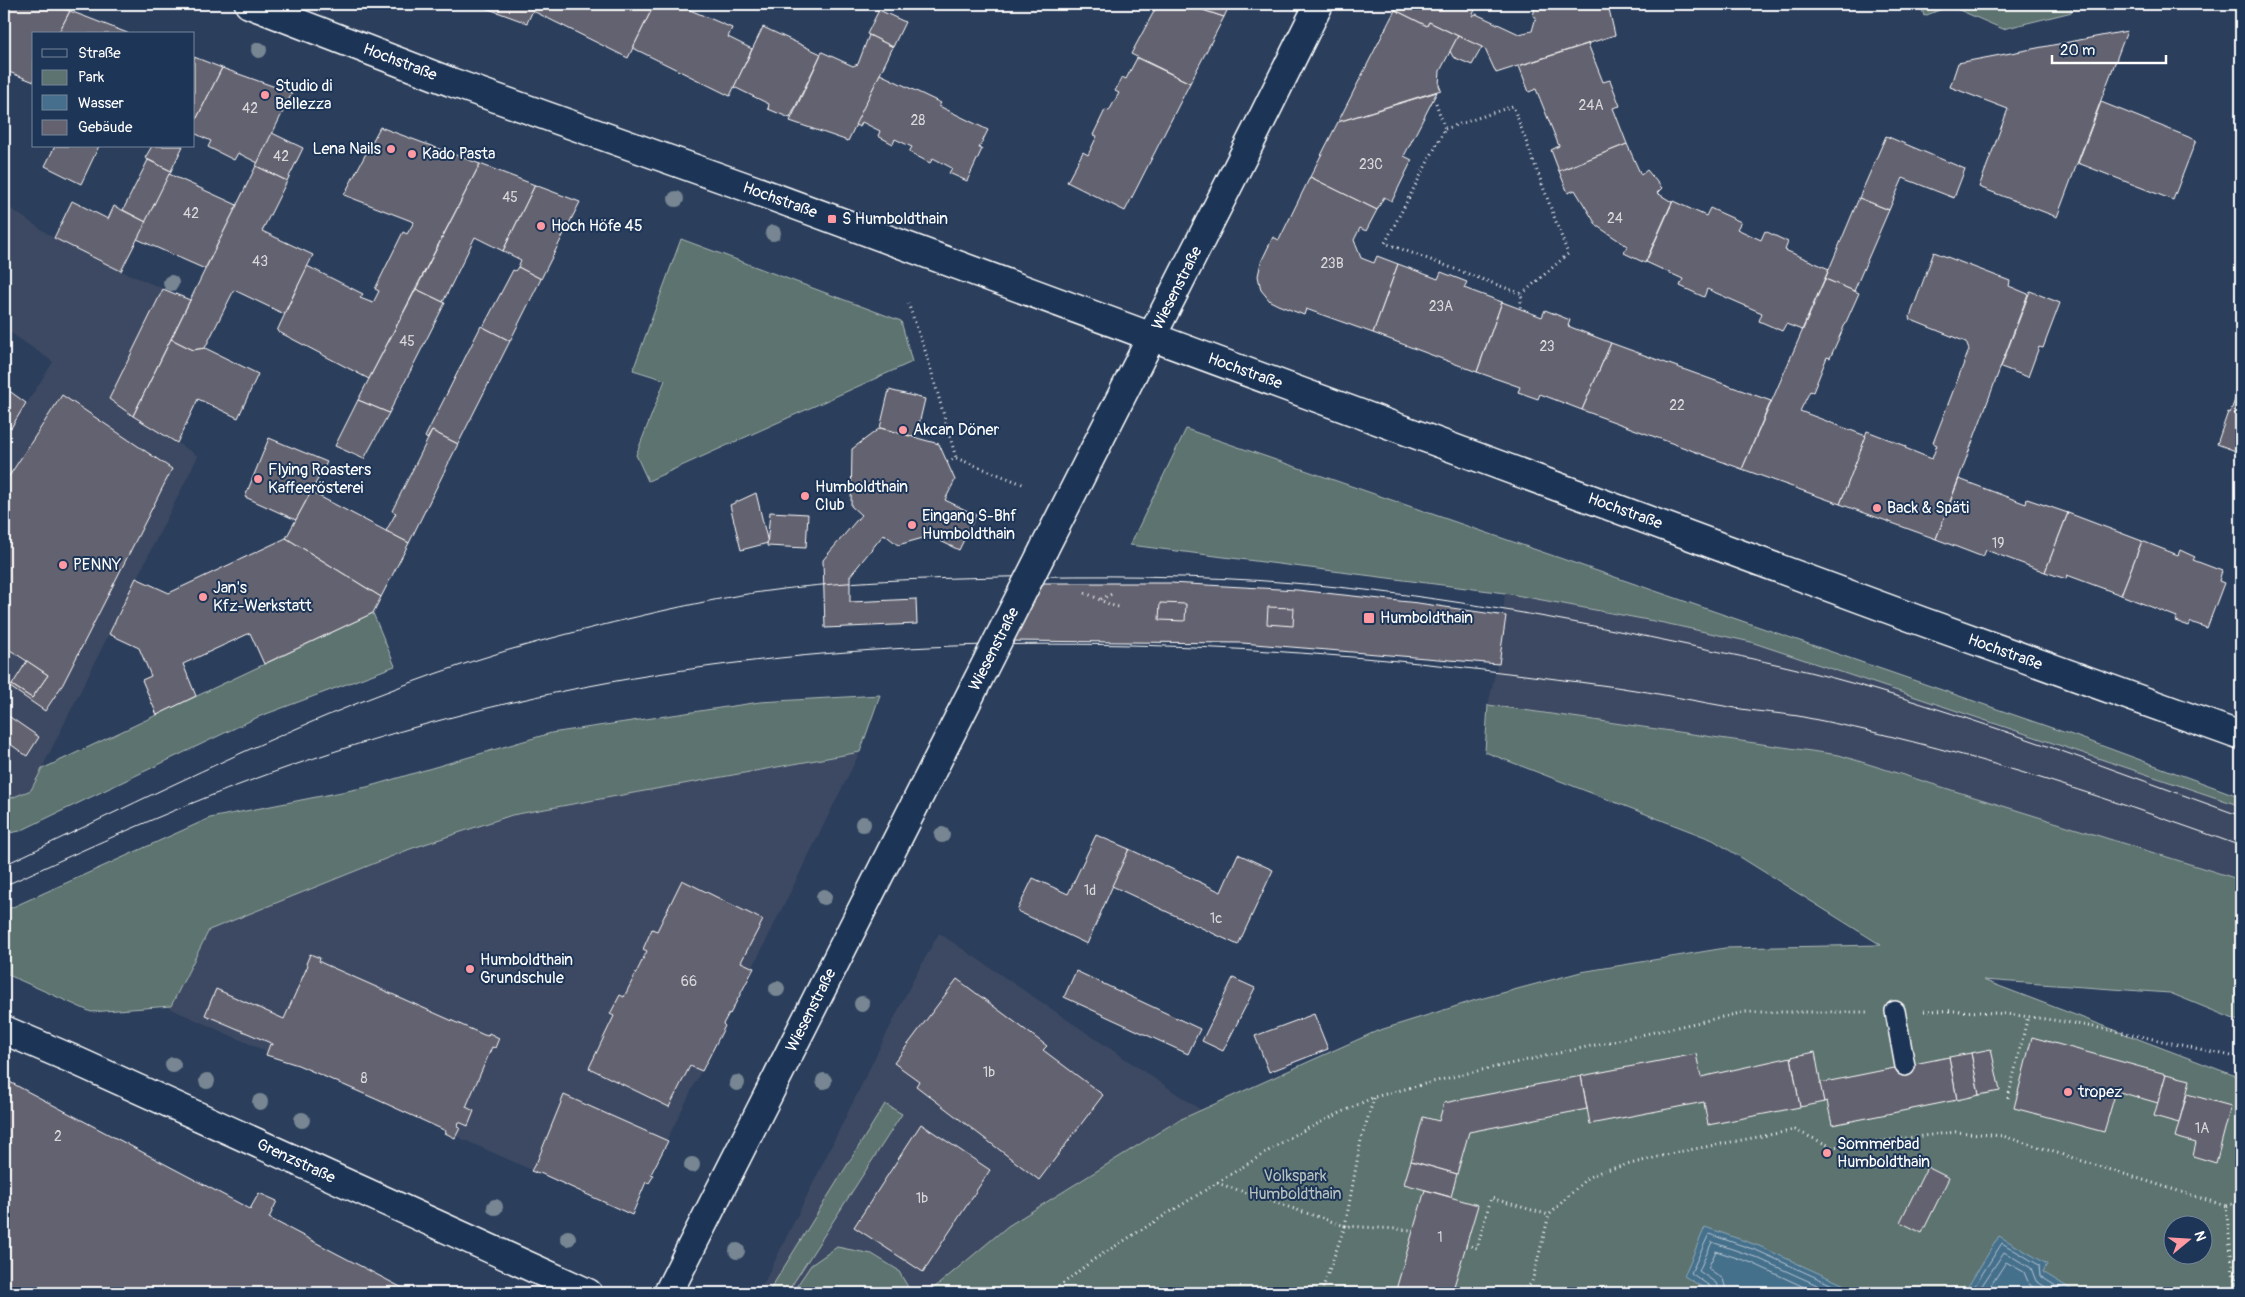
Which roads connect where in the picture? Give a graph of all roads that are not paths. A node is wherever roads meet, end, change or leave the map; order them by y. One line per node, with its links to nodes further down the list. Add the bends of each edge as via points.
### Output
1 (249, 4): 3 (street, Hochstraße, via 452,82)
2 (1318, 4): 3 (street, Wiesenstraße)
3 (1152, 336): 4 (street, Hochstraße); 9 (street, Wiesenstraße, bridge)
4 (2241, 736)
5 (1895, 1011): 7 (lane)
6 (4, 1030): 8 (street, Grenzstraße)
7 (1905, 1066)
8 (588, 1293)
9 (668, 1293)

